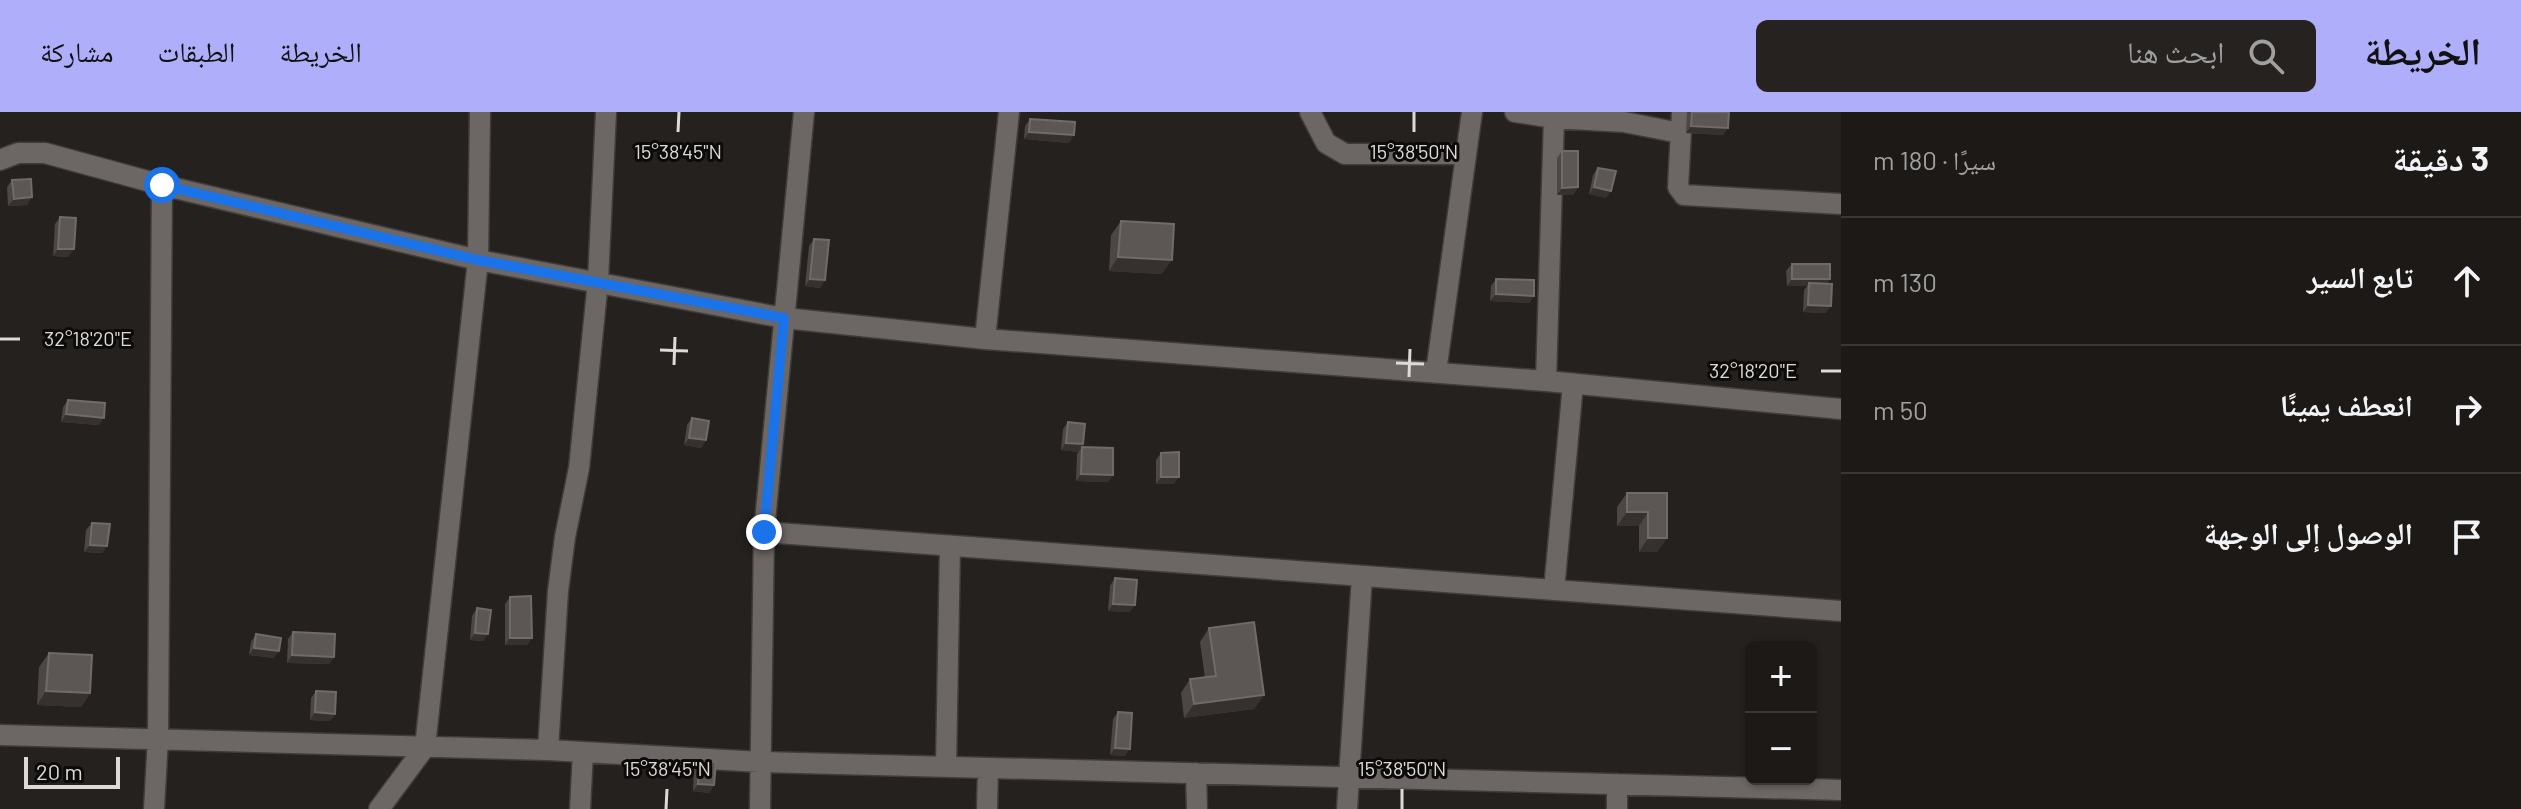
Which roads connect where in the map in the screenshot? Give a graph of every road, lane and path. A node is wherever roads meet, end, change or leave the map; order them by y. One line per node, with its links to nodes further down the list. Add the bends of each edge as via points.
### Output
1 (480, 112): 15 (street)
2 (606, 112): 16 (street)
3 (804, 112): 17 (street)
4 (1009, 112): 18 (street)
5 (1310, 112): 11 (street, via 1326,143 1345,154)
6 (1472, 112): 11 (street)
7 (1515, 112): 9 (street)
8 (1682, 112): 10 (street)
9 (1554, 118): 10 (street, via 1624,122); 20 (street)
10 (1680, 133): 14 (street, via 1678,187 1684,195)
11 (1465, 154): 19 (street)
12 (0, 160): 13 (street, via 18,153 45,153)
13 (162, 185): 15 (street); 29 (street)
14 (1841, 204)
15 (478, 260): 16 (street); 30 (street)
16 (598, 281): 17 (street); 31 (street, via 579,468 558,591)
17 (784, 318): 18 (street); 23 (street)
18 (985, 339): 19 (street)
19 (1436, 372): 20 (street)
20 (1546, 381): 21 (street)
21 (1573, 384): 22 (street); 26 (street)
22 (1841, 409)
23 (764, 532): 24 (street); 33 (street)
24 (950, 546): 25 (street); 34 (street)
25 (1362, 576): 26 (street); 37 (street)
26 (1554, 590): 27 (street)
27 (1841, 611)
28 (0, 735): 29 (street)
29 (158, 738): 30 (street); 40 (street)
30 (425, 747): 31 (street); 41 (street)
31 (548, 750): 32 (street)
32 (583, 753): 33 (street); 42 (street)
33 (761, 762): 34 (street); 43 (street)
34 (946, 767): 35 (street)
35 (988, 768): 36 (street); 44 (street)
36 (1196, 773): 37 (street); 45 (street)
37 (1347, 777): 38 (street); 46 (street)
38 (1617, 784): 39 (street); 47 (street)
39 (1841, 790)
40 (154, 809)
41 (379, 809)
42 (580, 809)
43 (760, 809)
44 (987, 809)
45 (1197, 809)
46 (1347, 809)
47 (1617, 809)

